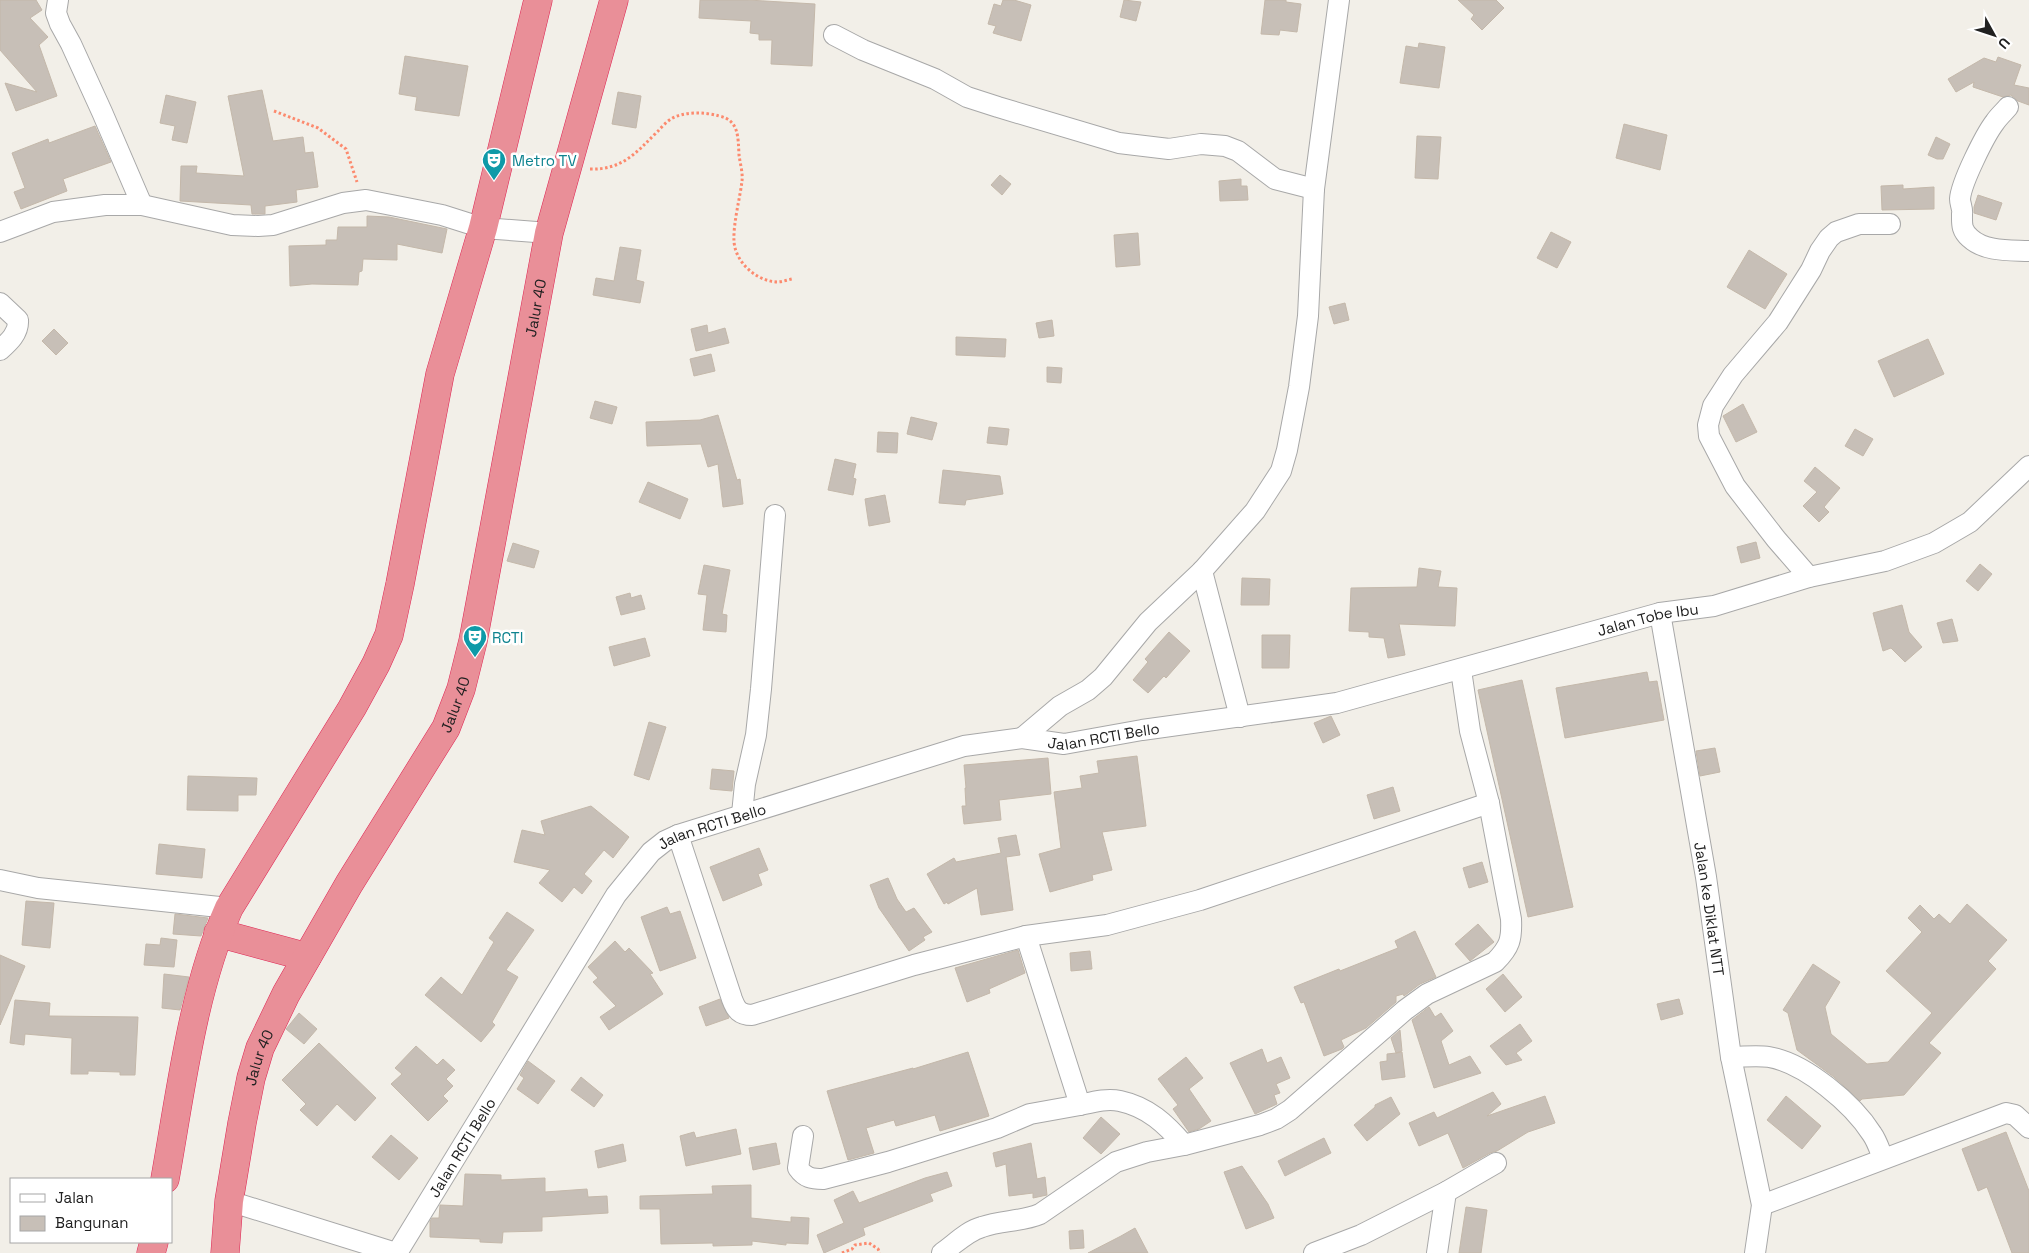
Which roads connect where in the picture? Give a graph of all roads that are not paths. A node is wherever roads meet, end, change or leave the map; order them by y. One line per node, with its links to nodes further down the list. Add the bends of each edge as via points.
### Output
1 (58, 0): 8 (street, via 56,13 60,24)
2 (538, 0): 10 (highway)
3 (614, 0): 12 (highway, Jalur 40)
4 (1339, 0): 7 (street)
5 (834, 35): 7 (street, via 967,97 1119,143 1169,149 1201,144 1225,146 1238,151 1269,177)
6 (2008, 107): 13 (street, via 1992,128 1964,183 1960,199 1961,223 1970,239 1980,245)
7 (1314, 189): 18 (street, via 1308,316 1288,450 1281,471 1255,511)
8 (142, 205): 10 (street, via 232,225 258,226 273,225 343,203 366,200 442,215); 11 (street, via 68,209)
9 (1890, 224): 19 (street, via 1859,224 1829,238 1778,322 1720,394 1710,416 1709,436 1735,486)
10 (483, 228): 12 (street); 28 (highway, via 440,374 389,635 352,708)
11 (0, 232)
12 (550, 233): 31 (highway, Jalur 40, via 461,690 446,728)
13 (2029, 251)
14 (0, 303): 15 (street, via 18,320 19,327)
15 (0, 350)
16 (2029, 466): 19 (street, Jalan Tobe Ibu, via 1970,522 1934,543 1885,561)
17 (775, 515): 25 (street, via 759,708)
18 (1202, 571): 22 (street); 23 (street, via 1148,622 1103,677 1060,706)
19 (1809, 578): 20 (street, Jalan Tobe Ibu, via 1714,606)
20 (1660, 613): 21 (street, Jalan Tobe Ibu); 32 (street, Jalan ke Diklat NTT, via 1706,877)
21 (1461, 670): 22 (street, Jalan Tobe Ibu, via 1337,703); 24 (street, via 1470,731)
22 (1240, 717): 23 (street, Jalan RCTI Bello, via 1064,744)
23 (1022, 738): 25 (street, Jalan RCTI Bello, via 964,746)
24 (1490, 803): 30 (street, via 1200,900 1106,925); 36 (street, via 1511,919 1512,938 1502,955 1495,962 1427,994 1276,1119)
25 (742, 814): 26 (street, Jalan RCTI Bello)
26 (678, 835): 30 (street, via 734,1006 744,1015); 45 (street, Jalan RCTI Bello, via 651,852 616,895)
27 (0, 880): 28 (street, via 38,888)
28 (229, 908): 29 (highway)
29 (218, 933): 31 (highway); 39 (highway, via 197,1006)
30 (1026, 936): 33 (street)
31 (307, 957): 41 (highway, Jalur 40, via 260,1048 251,1078)
32 (1731, 1057): 37 (street, via 1769,1057 1811,1074 1842,1100 1872,1134); 42 (street, Jalan ke Diklat NTT)
33 (1080, 1105): 35 (street, via 1030,1114 997,1128 823,1179 803,1175 798,1168); 36 (street, via 1119,1101 1164,1122)
34 (2029, 1128): 37 (street, via 2015,1115 2006,1113)
35 (804, 1136)
36 (1184, 1144): 46 (street, via 1116,1162 1040,1214 983,1226)
37 (1883, 1158): 42 (street)
38 (1496, 1163): 40 (street)
39 (165, 1178)
40 (1446, 1192): 43 (street); 48 (street)
41 (229, 1201): 44 (highway, Jalur 40); 45 (street)
42 (1762, 1205): 49 (street, Jalan ke Diklat NTT)
43 (1360, 1244): 47 (street)
44 (225, 1253)
45 (396, 1253)
46 (942, 1253)
47 (1314, 1253)
48 (1437, 1253)
49 (1755, 1253)

